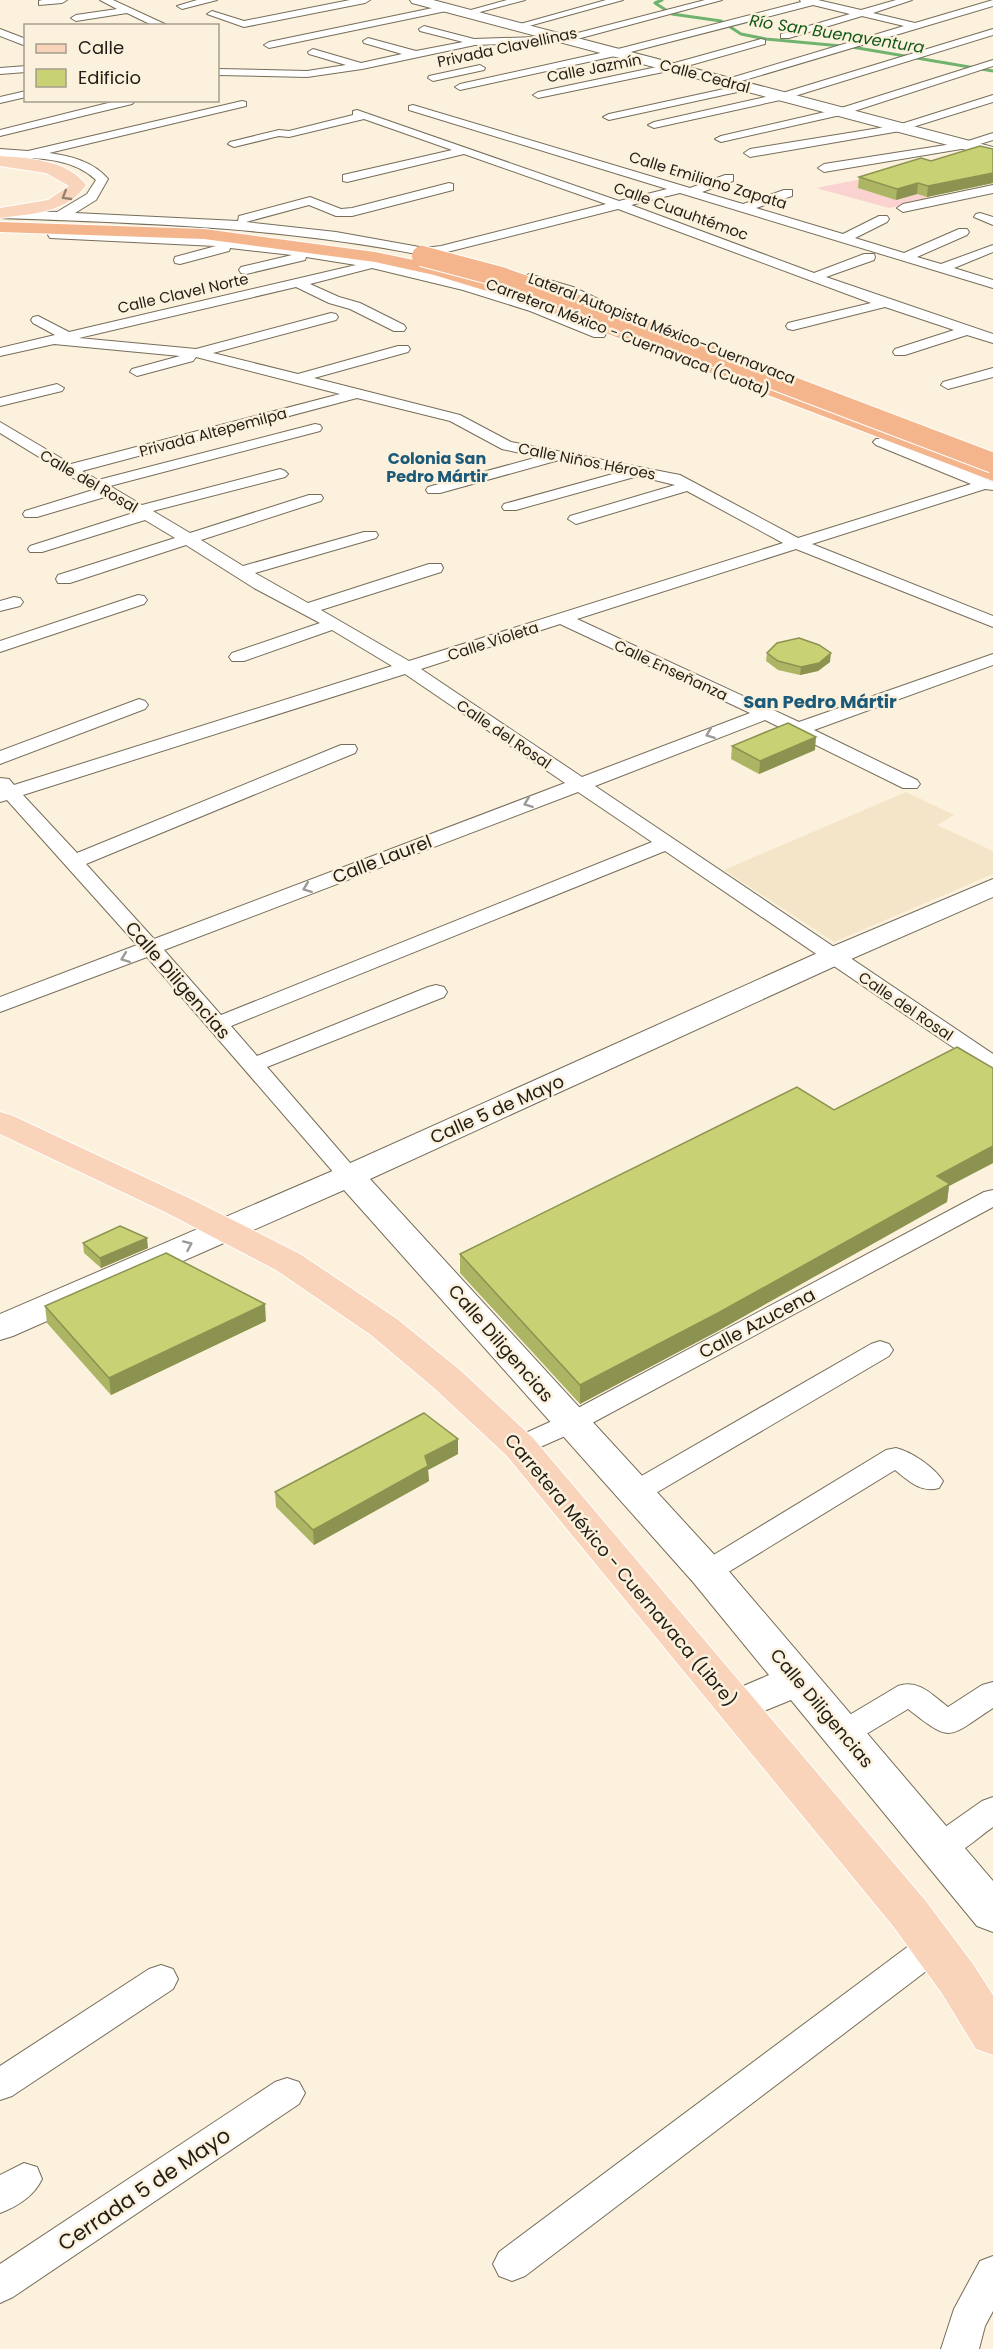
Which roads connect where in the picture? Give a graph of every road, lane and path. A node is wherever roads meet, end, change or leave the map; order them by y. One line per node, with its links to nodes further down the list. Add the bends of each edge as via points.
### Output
1 (62, 0): 11 (street)
2 (105, 0): 16 (street)
3 (212, 0): 13 (street)
4 (365, 0): 15 (street, via 244,24 212,14)
5 (420, 0): 14 (street, Calle Cedral)
6 (520, 0): 17 (street)
7 (618, 0): 21 (street)
8 (717, 0): 27 (street)
9 (807, 0): 18 (street); 38 (street)
10 (907, 0): 18 (street)
11 (42, 3)
12 (993, 3): 22 (street)
13 (182, 6)
14 (447, 8): 17 (street, Calle Cedral); 33 (street)
15 (234, 9)
16 (128, 10): 19 (street); 20 (street)
17 (465, 13): 21 (street, Calle Cedral)
18 (861, 13): 22 (street); 26 (street)
19 (76, 18)
20 (160, 24)
21 (518, 26): 27 (street, Calle Cedral)
22 (914, 26): 28 (street); 49 (street)
23 (424, 29): 31 (street)
24 (0, 32): 30 (street)
25 (993, 32): 28 (street)
26 (785, 36)
27 (566, 39): 31 (street); 34 (street, Calle Cedral)
28 (968, 39): 35 (street); 57 (street)
29 (368, 40): 39 (street)
30 (24, 42)
31 (475, 42): 39 (street)
32 (761, 42): 40 (street, Calle Jazmín)
33 (269, 45)
34 (588, 45): 37 (street, Privada Clavellinas); 38 (street, Calle Cedral)
35 (993, 45)
36 (313, 52): 42 (street)
37 (555, 52)
38 (615, 53): 40 (street, Calle Cedral); 51 (street)
39 (415, 54): 42 (street)
40 (669, 61): 49 (street, Calle Cedral); 56 (street, Calle Jazmín)
41 (990, 63): 63 (street)
42 (362, 66): 47 (street)
43 (488, 66): 48 (street, Privada Clavellinas)
44 (24, 70): 45 (street)
45 (6, 71)
46 (219, 72): 47 (street)
47 (308, 74): 50 (street)
48 (433, 78)
49 (728, 82): 52 (street, Calle Cedral)
50 (310, 87)
51 (460, 87)
52 (747, 87): 57 (street, Calle Cedral); 64 (street)
53 (24, 89): 54 (street)
54 (0, 90)
55 (24, 94): 59 (street)
56 (538, 95)
57 (781, 97): 63 (street, Calle Cedral); 65 (street)
58 (993, 98): 66 (street)
59 (0, 100)
60 (128, 102): 67 (street)
61 (242, 104): 77 (street)
62 (413, 108): 87 (street, Calle Emiliano Zapata)
63 (841, 112): 66 (street, Calle Cedral); 69 (street)
64 (609, 117)
65 (654, 125)
66 (900, 128): 72 (street, Calle Cedral); 76 (street)
67 (0, 134)
68 (993, 136): 72 (street)
69 (721, 139)
70 (441, 143): 71 (street, Calle Cuauhtémoc, via 360,115); 73 (street, Calle Cuauhtémoc); 80 (street)
71 (234, 144)
72 (967, 145): 74 (street, Calle Cedral); 81 (street)
73 (463, 151): 78 (street, Calle Cuauhtémoc); 82 (street)
74 (993, 152)
75 (0, 153): 77 (street)
76 (750, 153)
77 (27, 155): 92 (street, via 76,163 95,170 102,179 100,189 91,198)
78 (484, 158): 84 (street); 89 (street, Calle Cuauhtémoc)
79 (0, 161): 95 (main road, one-way to 95, via 48,168 72,178 78,185 68,197)
80 (365, 162)
81 (824, 168)
82 (347, 178)
83 (729, 178): 87 (street)
84 (372, 184)
85 (449, 187): 97 (street, via 352,212 340,213 310,201)
86 (993, 189): 91 (street)
87 (685, 191): 89 (street); 90 (street, Calle Emiliano Zapata)
88 (788, 193): 90 (street)
89 (619, 205): 103 (street); 111 (street, Calle Cuauhtémoc)
90 (744, 208): 100 (street, Calle Emiliano Zapata)
91 (903, 208)
92 (60, 216): 95 (street, Lateral Autopista México-Cuernavaca); 97 (street, Lateral Autopista México-Cuernavaca)
93 (980, 217): 96 (street)
94 (884, 219): 100 (street)
95 (0, 220): 117 (highway, Carretera México - Cuernavaca (Cuota), via 190,226 385,250 487,275); 135 (highway, Carretera México - Cuernavaca (Cuota), via 204,234 375,256 438,270 534,299); 142 (highway, bridge, via 222,226 337,240 449,262 557,297); 146 (highway, via 245,234 359,250 473,276 559,305)
96 (993, 221)
97 (228, 223): 103 (street, Lateral Autopista México-Cuernavaca)
98 (963, 232): 106 (street)
99 (54, 235): 101 (street, via 171,237)
100 (844, 238): 106 (street, Calle Emiliano Zapata)
101 (242, 244): 104 (street); 107 (street)
102 (991, 248): 109 (street)
103 (424, 251): 117 (street, Lateral Autopista México-Cuernavaca, via 568,290)
104 (314, 254): 108 (street); 110 (street)
105 (869, 257): 111 (street)
106 (905, 257): 109 (street, Calle Emiliano Zapata)
107 (180, 260)
108 (374, 265): 112 (street, Calle Clavel Norte); 121 (street, via 491,294)
109 (942, 268): 113 (street, Calle Emiliano Zapata)
110 (246, 270)
111 (814, 277): 114 (street, Calle Cuauhtémoc)
112 (297, 283): 119 (street); 122 (street, Calle Clavel Norte)
113 (993, 284)
114 (886, 303): 118 (street); 120 (street, Calle Cuauhtémoc)
115 (331, 318): 127 (street)
116 (38, 320): 122 (street)
117 (640, 325): 140 (street, Lateral Autopista México-Cuernavaca); 142 (highway, Carretera México - Cuernavaca (Cuota), via 774,383)
118 (793, 326)
119 (399, 328)
120 (969, 330): 123 (street, Calle Cuauhtémoc); 126 (street)
121 (599, 334)
122 (62, 338): 125 (street, Calle Clavel Norte); 127 (street, Calle Niños Héroes)
123 (993, 339)
124 (403, 350): 130 (street)
125 (0, 352)
126 (900, 352)
127 (199, 354): 128 (street); 130 (street, Calle Niños Héroes)
128 (137, 372)
129 (993, 372): 131 (street)
130 (297, 378): 133 (street, Calle Niños Héroes)
131 (948, 386)
132 (57, 388): 134 (street)
133 (356, 394): 141 (street, Calle Niños Héroes, via 455,418 507,446); 143 (street, Privada Altepemilpa)
134 (0, 402)
135 (845, 420): 139 (highway, via 856,433); 146 (highway, Carretera México - Cuernavaca (Cuota))
136 (0, 426): 138 (street, Calle del Rosal)
137 (315, 428): 148 (street)
138 (8, 440): 143 (street, Calle del Rosal)
139 (881, 442): 146 (street)
140 (993, 452)
141 (557, 456): 144 (street, Calle Niños Héroes); 149 (street)
142 (993, 463)
143 (70, 470): 148 (street, Calle del Rosal)
144 (639, 472): 147 (street, Calle Niños Héroes, via 674,478); 151 (street)
145 (280, 474): 152 (street)
146 (991, 479): 157 (street, Calle Violeta)
147 (689, 486): 154 (street); 157 (street, Calle Niños Héroes)
148 (102, 488): 152 (street, Calle del Rosal); 153 (street)
149 (434, 490)
150 (315, 498): 156 (street)
151 (510, 507)
152 (144, 512): 156 (street, Calle del Rosal); 158 (street)
153 (31, 514)
154 (576, 519)
155 (370, 535): 160 (street)
156 (188, 538): 160 (street, Calle del Rosal); 161 (street)
157 (797, 544): 164 (street, Calle Violeta); 165 (street, Calle Niños Héroes)
158 (36, 549)
159 (435, 568): 163 (street)
160 (241, 572): 163 (street, Calle del Rosal)
161 (64, 579)
162 (138, 600): 167 (street)
163 (304, 610): 166 (street, Calle del Rosal)
164 (561, 618): 170 (street, Calle Violeta); 172 (street, Calle Enseñanza)
165 (993, 622)
166 (334, 624): 168 (street); 170 (street, Calle del Rosal)
167 (0, 647)
168 (238, 657)
169 (993, 659): 173 (street)
170 (408, 668): 176 (street, Calle del Rosal); 178 (street, Calle Violeta)
171 (139, 705): 175 (street)
172 (765, 714): 173 (street, Calle Enseñanza); 176 (street, Calle Laurel, one-way to 176)
173 (798, 729): 177 (street, Calle Enseñanza)
174 (348, 749): 180 (street)
175 (0, 758)
176 (577, 784): 179 (street, Calle del Rosal); 182 (street, Calle Laurel, one-way to 182)
177 (910, 784)
178 (4, 790): 180 (street, Calle Diligencias)
179 (665, 843): 183 (street, Calle del Rosal); 186 (street)
180 (73, 862): 182 (street, Calle Diligencias)
181 (993, 887): 183 (street, Calle 5 de Mayo)
182 (151, 948): 185 (street, Calle Laurel, one-way to 185); 186 (street, Calle Diligencias)
183 (832, 957): 187 (street, Calle del Rosal); 190 (street, Calle 5 de Mayo)
184 (436, 992): 188 (street)
185 (0, 1005)
186 (217, 1024): 188 (street, Calle Diligencias)
187 (993, 1064)
188 (253, 1065): 190 (street, Calle Diligencias)
189 (0, 1122): 192 (main road, Carretera México - Cuernavaca (Libre))
190 (350, 1176): 192 (street, Calle 5 de Mayo); 195 (street, Calle Diligencias)
191 (993, 1197): 195 (street, Calle Azucena)
192 (225, 1229): 193 (street, Calle 5 de Mayo, one-way to 192); 196 (main road, Carretera México - Cuernavaca (Libre), via 288,1262 378,1323 447,1379)
193 (0, 1328)
194 (880, 1350): 198 (street)
195 (570, 1423): 196 (street, Calle Azucena); 198 (street, Calle Diligencias)
196 (520, 1447): 202 (main road, Carretera México - Cuernavaca (Libre))
197 (929, 1481): 199 (street, via 896,1457)
198 (634, 1493): 199 (street, Calle Diligencias)
199 (707, 1572): 200 (street, Calle Diligencias)
200 (797, 1680): 202 (street); 203 (street, Calle Diligencias)
201 (993, 1693): 203 (street, via 947,1724 909,1694)
202 (737, 1706): 207 (main road, Carretera México - Cuernavaca (Libre))
203 (842, 1734): 205 (street, Calle Diligencias)
204 (993, 1810): 205 (street)
205 (939, 1848): 206 (street, Calle Diligencias)
206 (993, 1913)
207 (934, 1947): 209 (main road, Carretera México - Cuernavaca (Libre)); 212 (street)
208 (161, 1979): 210 (street)
209 (993, 2035)
210 (0, 2085)
211 (287, 2093): 214 (street, Cerrada 5 de Mayo)
212 (512, 2264)
213 (993, 2273): 215 (street, via 967,2322)
214 (0, 2285)
215 (960, 2349)

